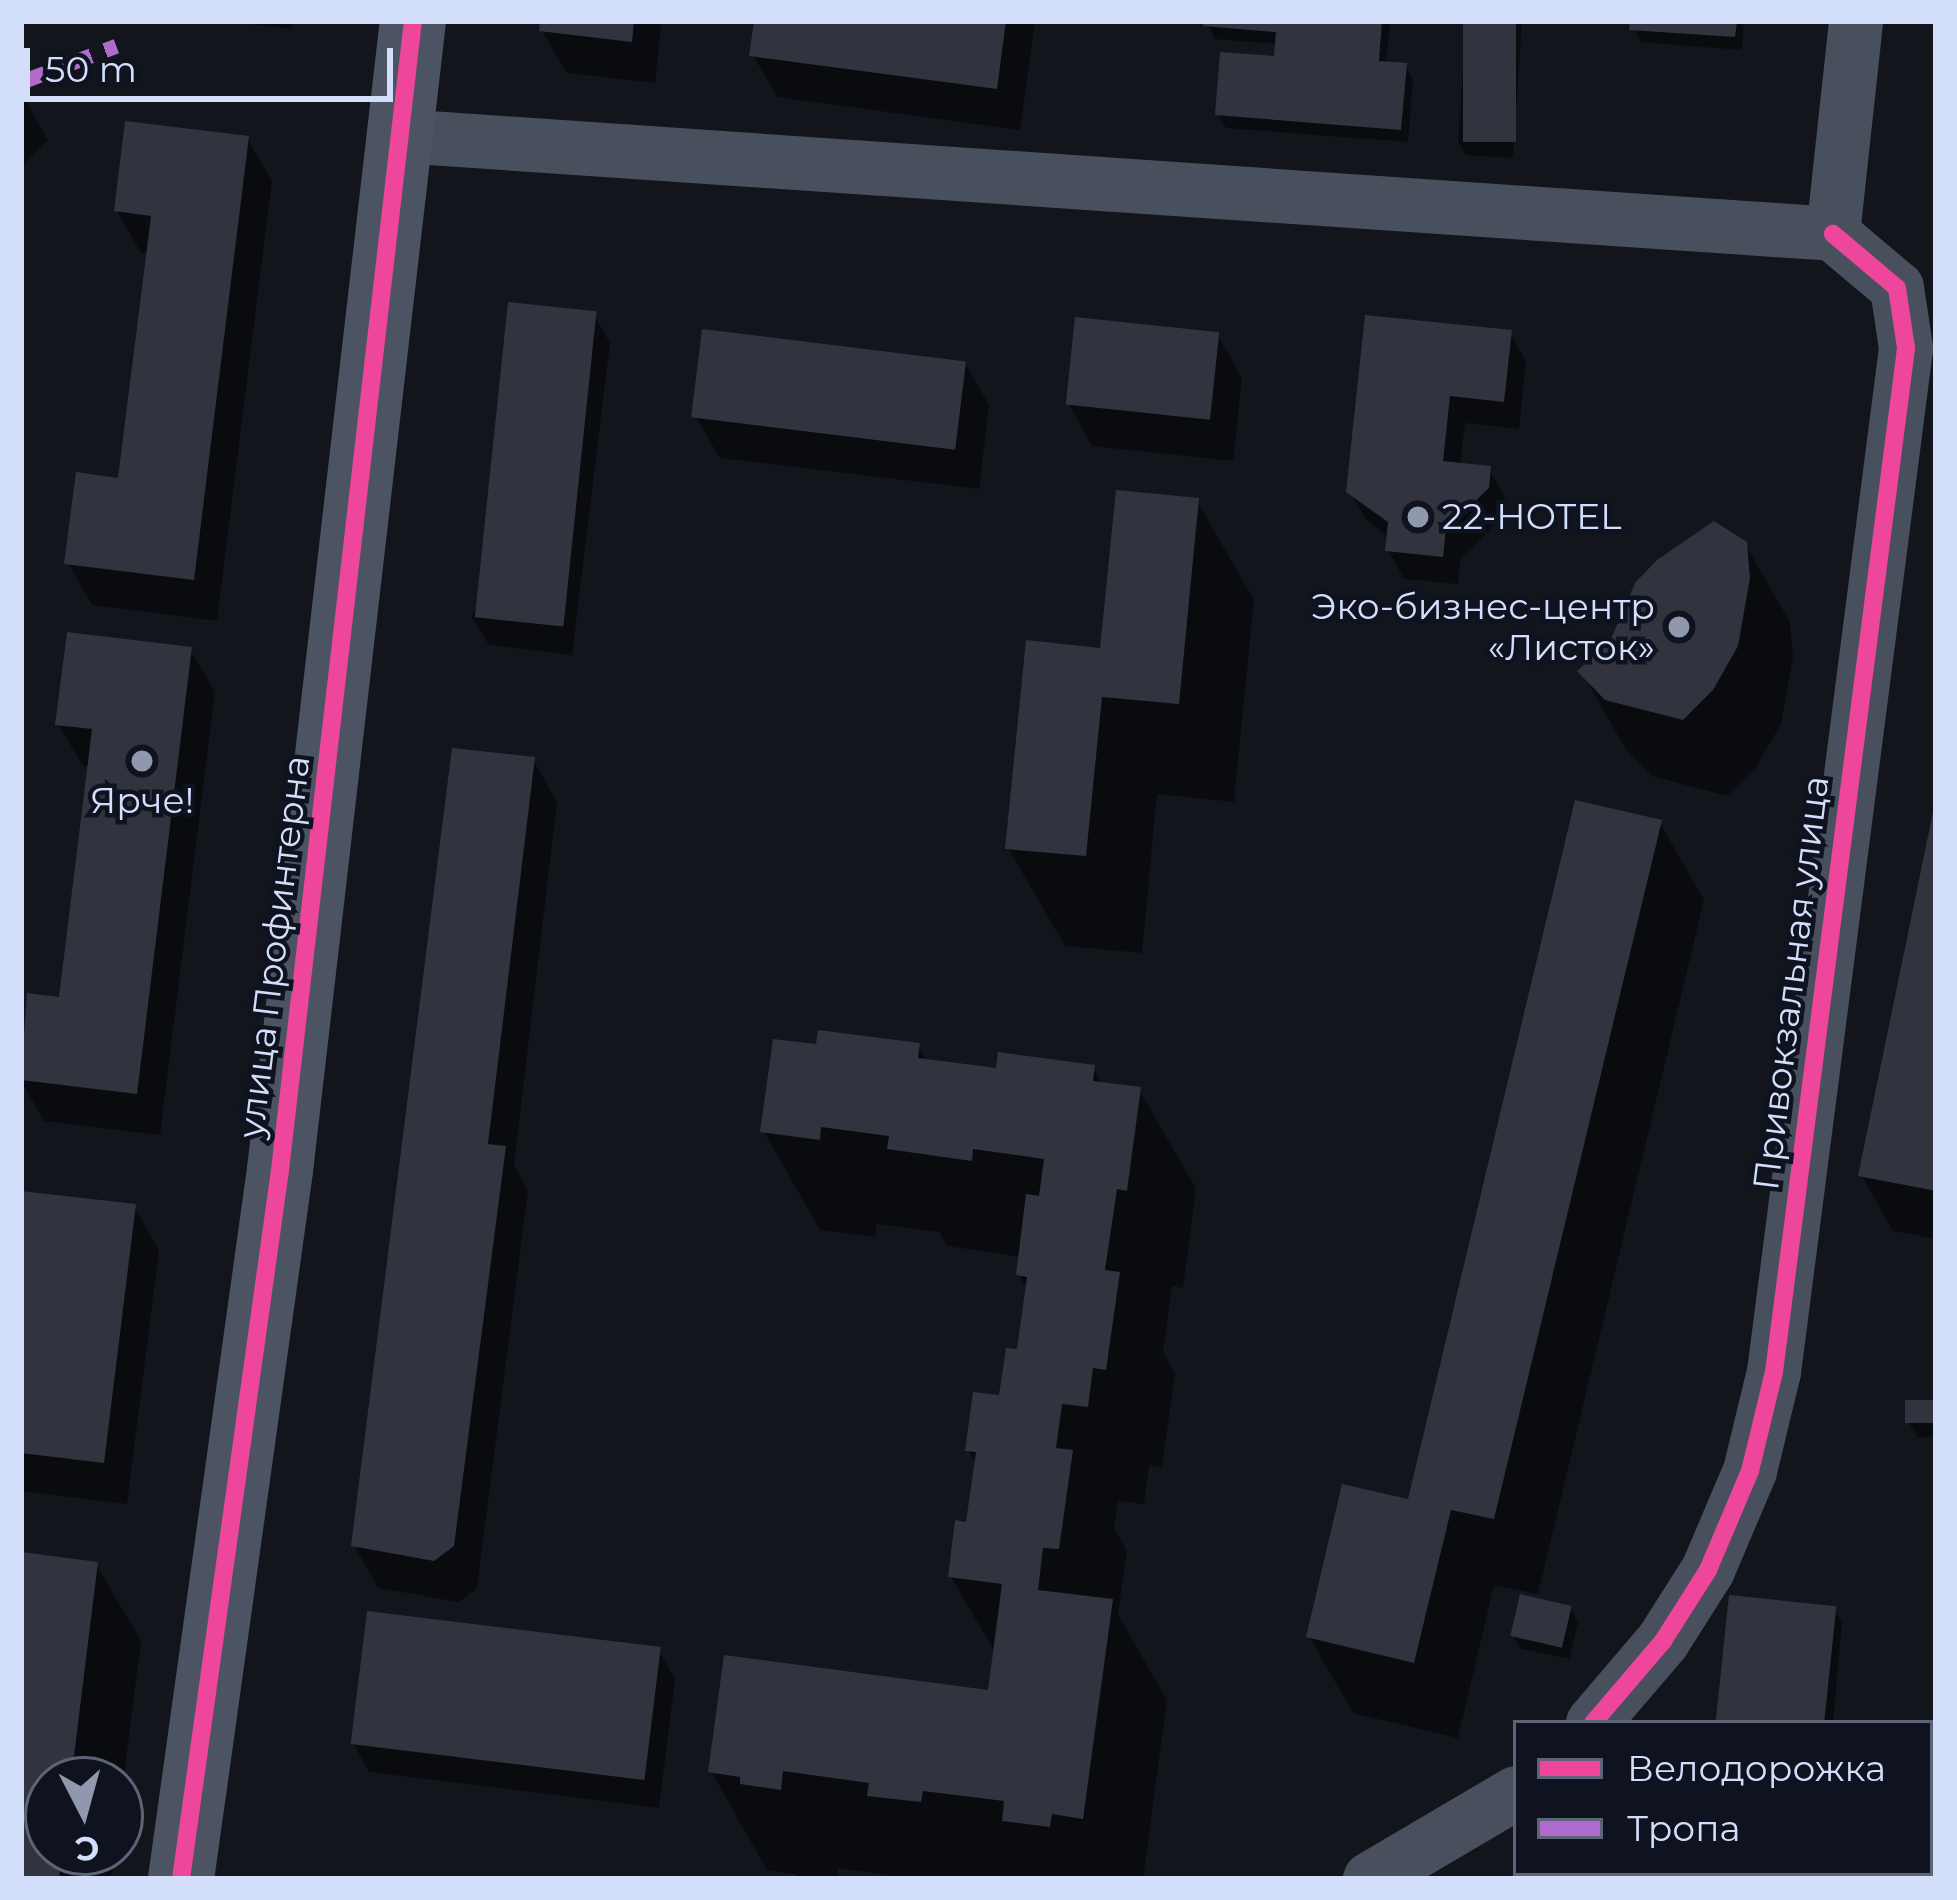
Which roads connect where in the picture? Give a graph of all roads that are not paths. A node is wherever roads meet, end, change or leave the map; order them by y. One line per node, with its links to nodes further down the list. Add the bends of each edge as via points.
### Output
1 (413, 21): 3 (street, улица Профинтерна)
2 (1856, 21): 4 (street)
3 (400, 136): 4 (street); 7 (street, улица Профинтерна, via 280,1170)
4 (1833, 234): 5 (street, Привокзальная улица, via 1897,288 1906,348 1774,1372 1750,1471 1708,1570 1664,1641)
5 (1596, 1720)
6 (1513, 1795): 8 (street)
7 (181, 1879)
8 (1370, 1879)

